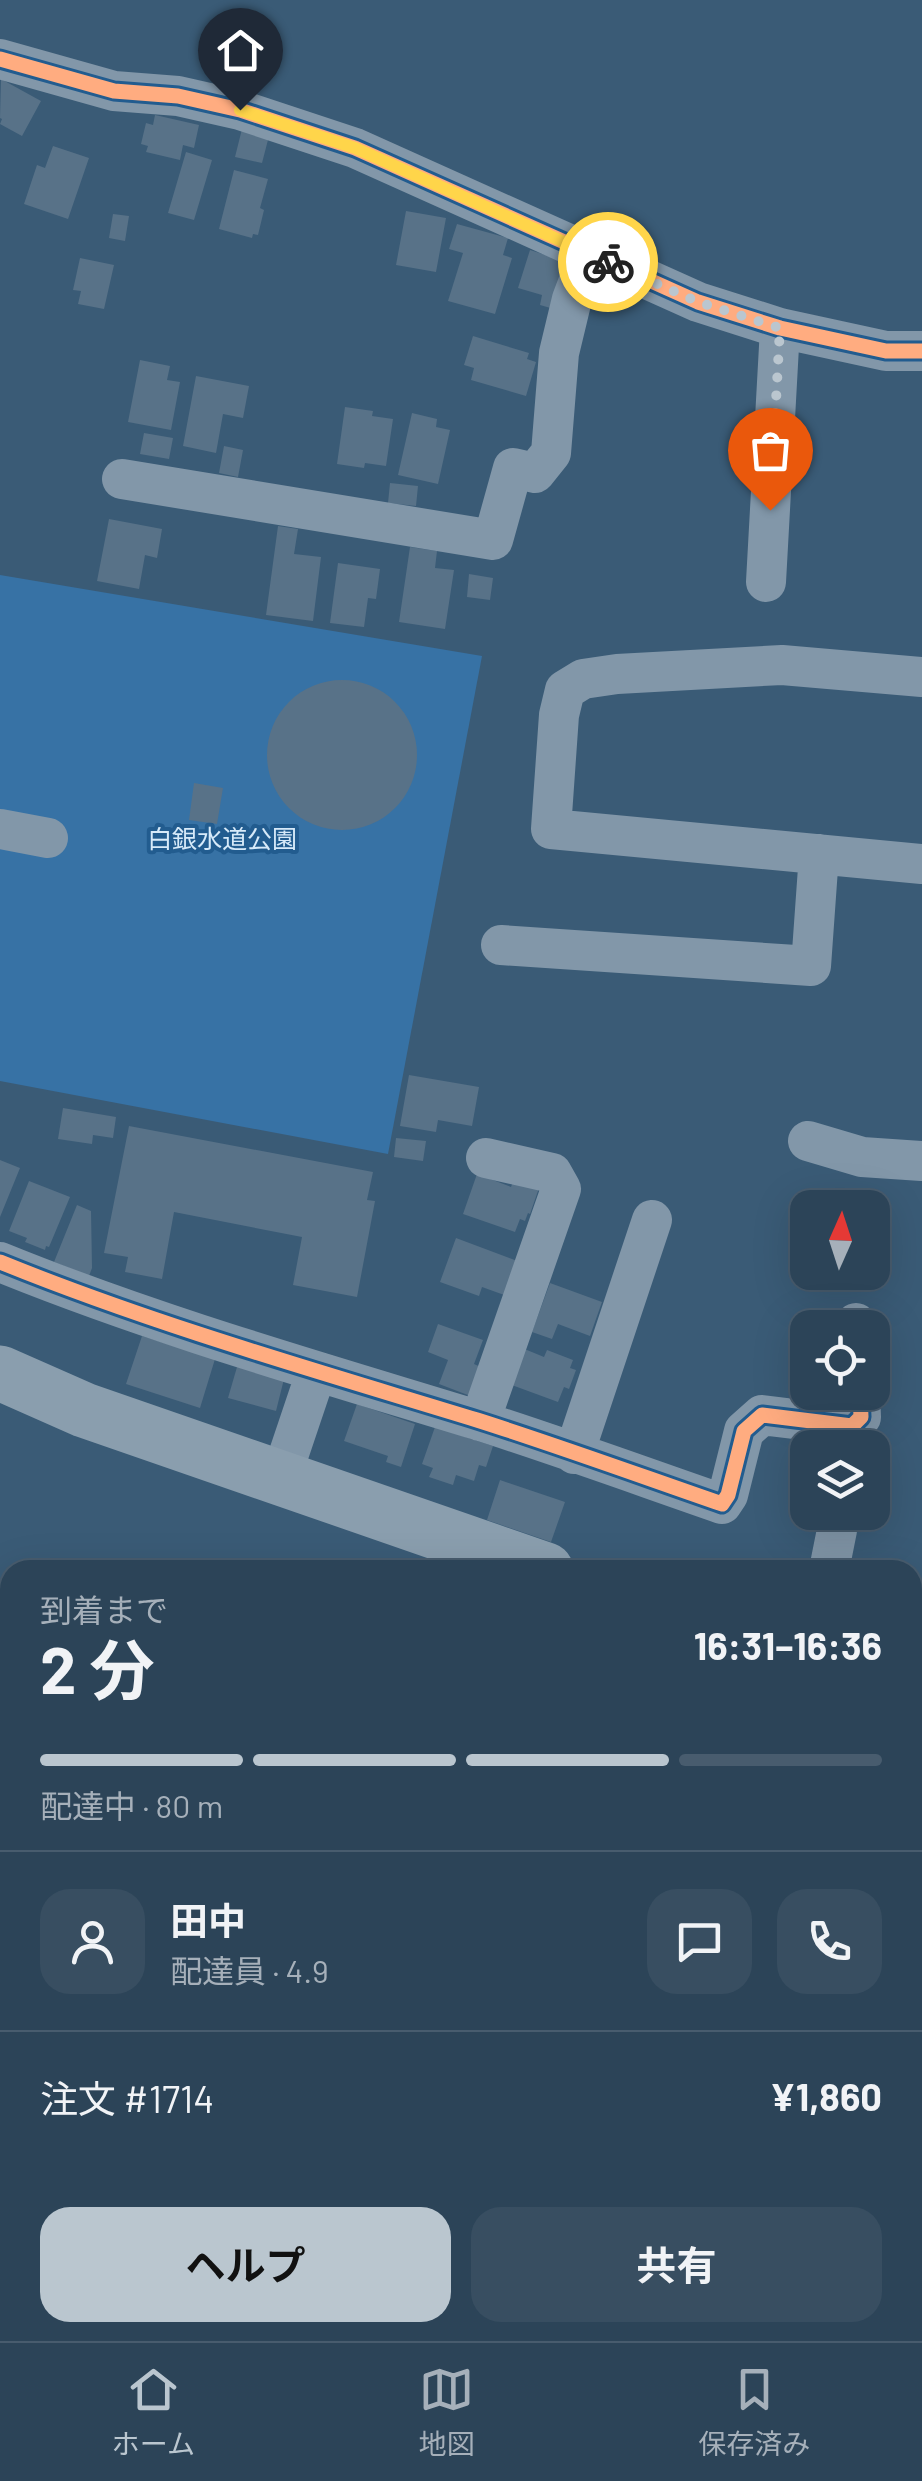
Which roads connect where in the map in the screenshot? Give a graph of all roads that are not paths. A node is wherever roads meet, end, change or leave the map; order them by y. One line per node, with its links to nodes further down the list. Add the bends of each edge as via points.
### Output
1 (0, 59): 2 (street, via 114,90 240,110 322,137)
2 (590, 254): 3 (street, via 698,302); 5 (street, via 560,353 551,452 535,473 513,468 493,540)
3 (780, 328): 4 (street, via 886,351); 6 (street)
4 (922, 351)
5 (122, 478)
6 (766, 582)
7 (922, 677): 10 (street, via 782,665 582,678 565,690 551,830)
8 (0, 829): 9 (street)
9 (48, 838)
10 (818, 854): 11 (street); 12 (street, via 812,966)
11 (922, 864)
12 (501, 945)
13 (808, 1142): 15 (street, via 862,1157)
14 (486, 1158): 21 (street, via 552,1172 562,1188)
15 (922, 1161)
16 (652, 1220): 22 (street)
17 (0, 1262): 19 (street)
18 (0, 1372): 23 (street, via 84,1410)
19 (316, 1373): 21 (street); 23 (street)
20 (861, 1410): 22 (street, via 852,1426 762,1415 744,1431 722,1504)
21 (480, 1421): 22 (street)
22 (574, 1454)
23 (280, 1477): 25 (street)
24 (837, 1530): 26 (street)
25 (517, 1560)
26 (831, 1560)

